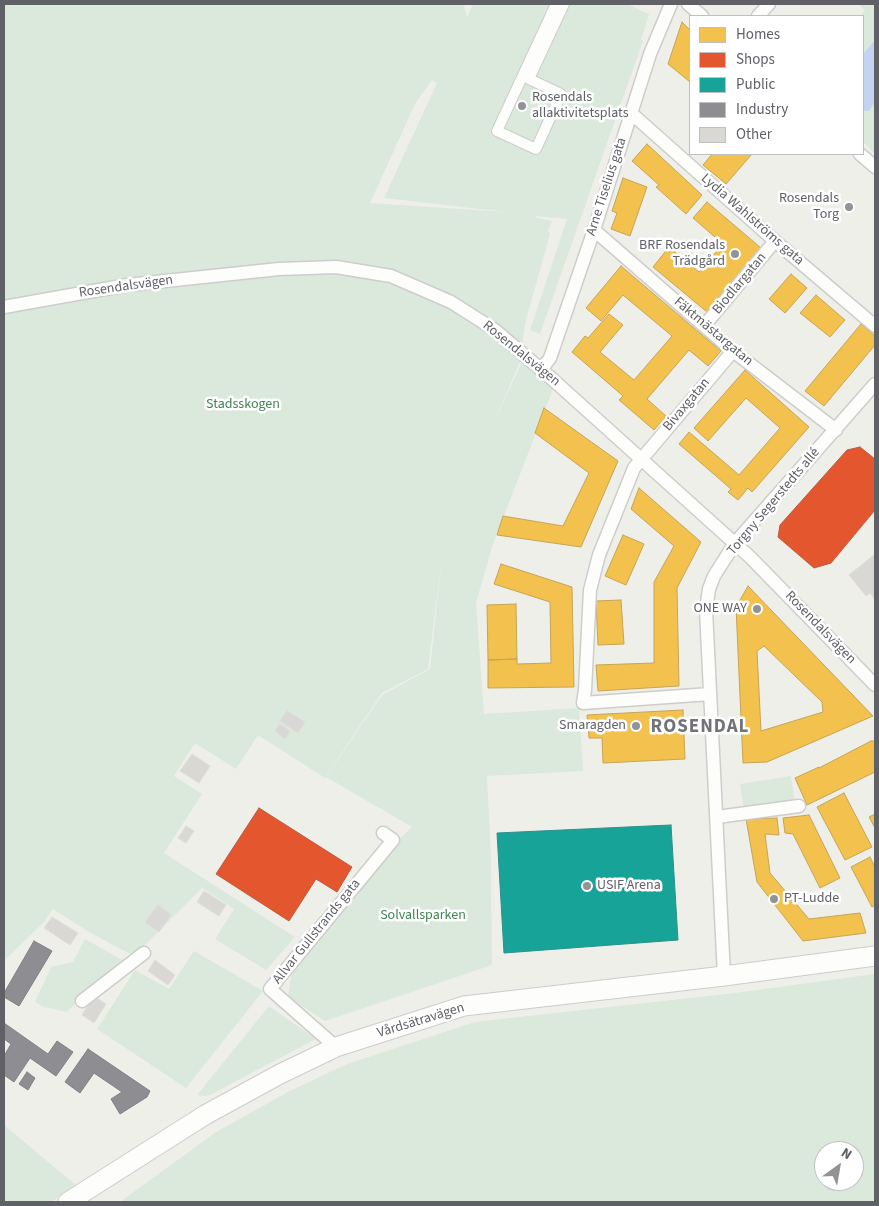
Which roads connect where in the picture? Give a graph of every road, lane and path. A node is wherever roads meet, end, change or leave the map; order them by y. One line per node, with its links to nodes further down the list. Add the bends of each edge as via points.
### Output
1 (556, 4): 2 (street, via 497,131 536,149 561,94 529,79)
2 (564, 4)
3 (671, 4): 8 (street, Arne Tiselius gata)
4 (688, 4): 6 (street)
5 (768, 4): 7 (street)
6 (701, 15)
7 (759, 15)
8 (630, 113): 11 (street, Arne Tiselius gata); 12 (street, Lydia Wahlströms gata)
9 (861, 155): 10 (street)
10 (874, 164)
11 (594, 230): 14 (street, Fäktmästargatan); 17 (street, Arne Tiselius gata, via 550,358)
12 (775, 241): 14 (street, Biodlargatan); 15 (street, Lydia Wahlströms gata)
13 (4, 307): 17 (street, Rosendalsvägen, via 127,285 336,266 391,276 451,302 495,330)
14 (704, 326): 16 (street, Fäktmästargatan)
15 (875, 326)
16 (734, 351): 19 (street, Fäktmästargatan); 20 (street, Bivaxgatan)
17 (541, 370): 20 (street, Rosendalsvägen)
18 (875, 384): 19 (street, Torgny Segerstedts allé)
19 (836, 430): 21 (street, Torgny Segerstedts allé)
20 (641, 459): 21 (street, Rosendalsvägen); 23 (street, via 634,468 599,555 590,590 583,703)
21 (735, 543): 22 (street, Rosendalsvägen); 23 (street, Torgny Segerstedts allé, via 708,589)
22 (875, 685)
23 (710, 694): 25 (street, Torgny Segerstedts allé)
24 (799, 806): 25 (street)
25 (717, 817): 29 (street, Torgny Segerstedts allé)
26 (383, 833): 31 (street, Allvar Gullstrands gata, via 393,840 270,989)
27 (144, 953): 30 (street)
28 (875, 956): 29 (main road, Vårdsätravägen)
29 (724, 976): 31 (main road, Vårdsätravägen, via 464,1006)
30 (82, 1001)
31 (336, 1047): 32 (main road, Vårdsätravägen, via 205,1115)
32 (68, 1202)

